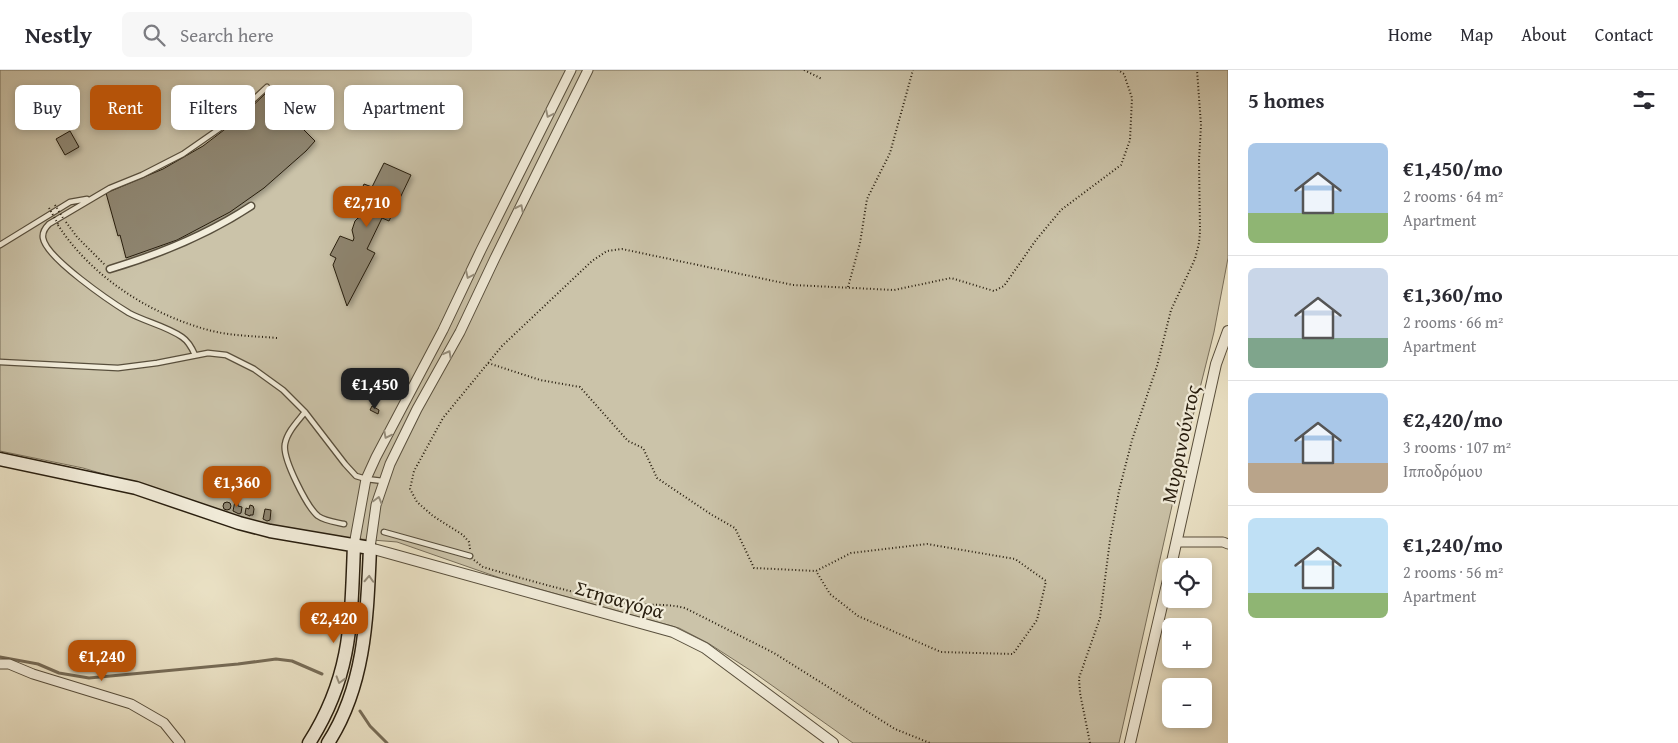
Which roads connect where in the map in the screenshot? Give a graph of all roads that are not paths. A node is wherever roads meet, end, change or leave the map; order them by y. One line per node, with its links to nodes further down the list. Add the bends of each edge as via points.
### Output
1 (571, 70): 7 (street, one-way to 7)
2 (588, 70): 8 (street, one-way to 2)
3 (265, 89): 4 (lane, via 203,141 162,165)
4 (91, 198): 6 (lane, via 70,202); 11 (lane, via 45,227 45,244 85,283 130,313 184,338)
5 (251, 206): 9 (street, via 206,233)
6 (0, 245)
7 (480, 250): 8 (street); 15 (street, one-way to 15, via 443,330)
8 (495, 258): 16 (street, one-way to 8)
9 (110, 269)
10 (1228, 330): 19 (street, Μυρρινούντος, via 1216,364)
11 (195, 355): 12 (lane, via 157,364 118,368); 13 (lane, via 226,355 241,362 283,390)
12 (0, 362)
13 (305, 412): 15 (lane, via 345,464 356,476); 17 (lane, via 287,437 284,446 286,459 316,515)
14 (0, 459): 21 (main road, via 136,488 270,531)
15 (366, 479): 16 (lane); 21 (street)
16 (383, 481): 22 (street, one-way to 16)
17 (344, 524)
18 (384, 532): 23 (lane)
19 (1177, 542): 20 (street); 24 (street, Μυρρινούντος)
20 (1228, 544)
21 (354, 545): 22 (main road); 28 (main road, one-way to 28, via 352,606 345,662 328,712)
22 (370, 548): 29 (main road, one-way to 22, via 349,702 360,665); 30 (street, Στησαγόρα, via 673,632 705,648)
23 (470, 556)
24 (1173, 558)
25 (1162, 605): 31 (street, Μυρρινούντος)
26 (0, 664): 27 (street, via 9,664 131,704 164,723)
27 (180, 743)
28 (309, 743)
29 (328, 743)
30 (832, 743)
31 (1130, 743)

